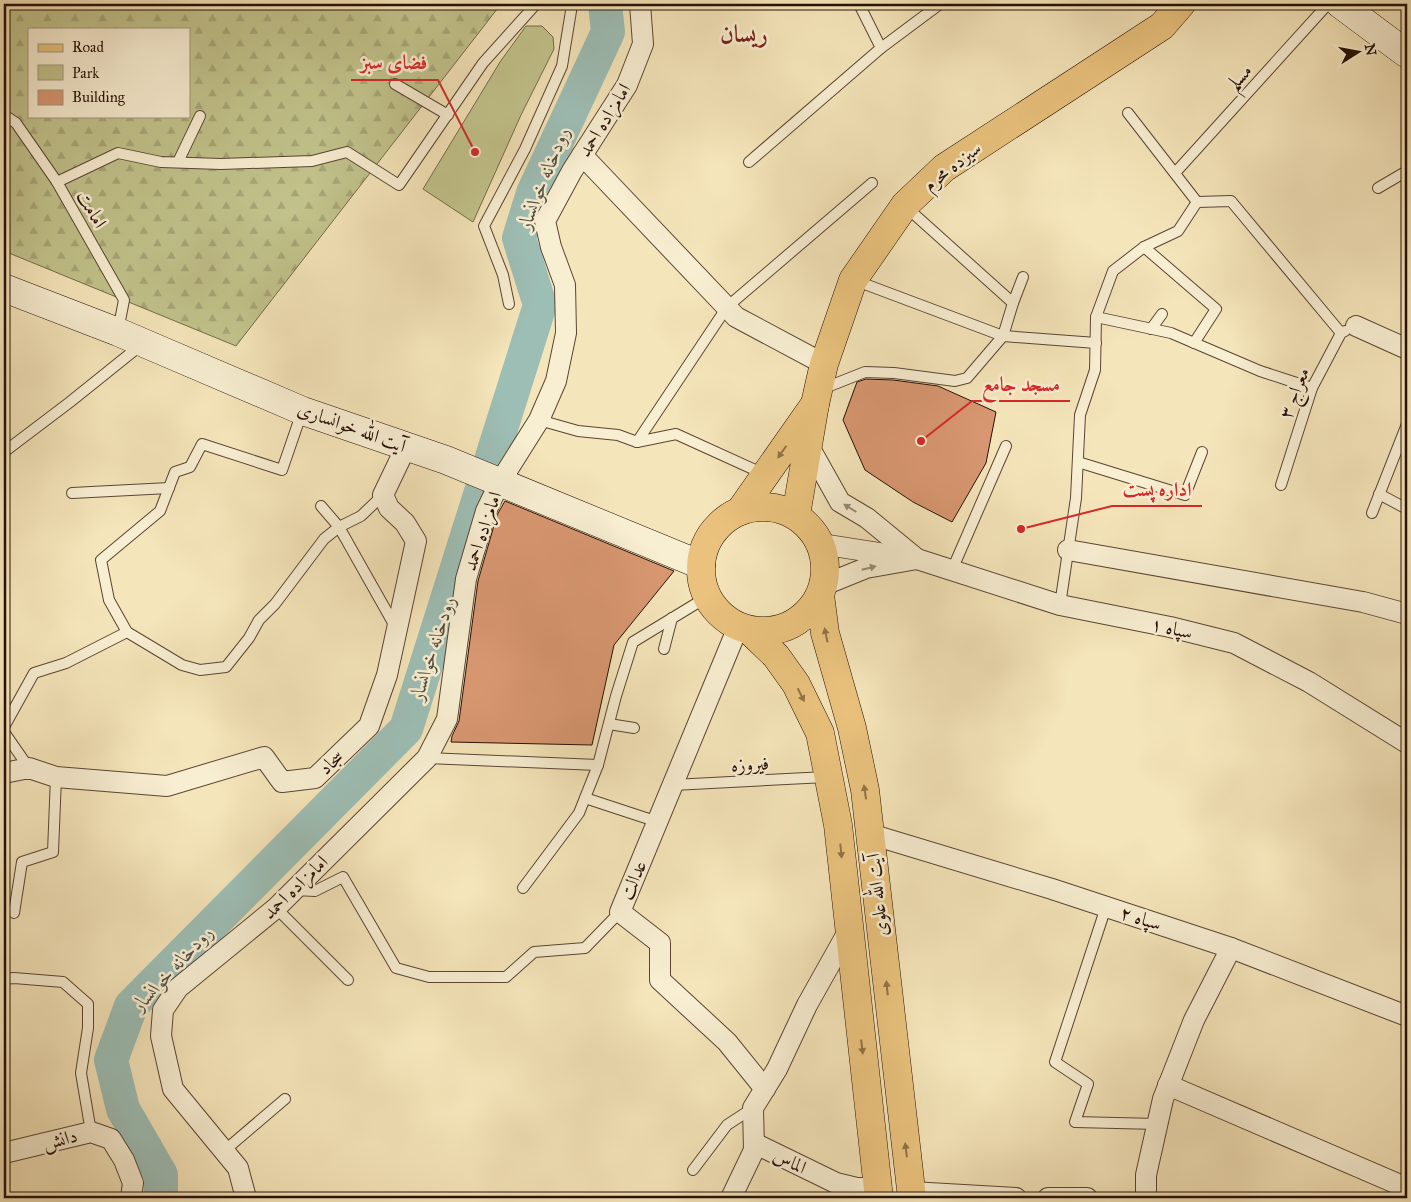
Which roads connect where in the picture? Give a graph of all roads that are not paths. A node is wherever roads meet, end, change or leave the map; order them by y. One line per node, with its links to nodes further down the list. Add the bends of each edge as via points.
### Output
1 (536, 4): 14 (lane, via 483,63)
2 (570, 4): 31 (lane, via 562,66 525,149 484,226 503,275)
3 (640, 4): 16 (street, امامزاده احمد, via 643,44 627,85)
4 (859, 4): 9 (lane)
5 (940, 4): 9 (lane)
6 (1181, 4): 25 (main road, سیزده محرم, via 1162,26 944,168)
7 (1328, 4): 20 (lane, مسلم)
8 (1340, 4): 10 (main road)
9 (882, 48): 18 (lane)
10 (1407, 54)
11 (395, 84): 14 (lane)
12 (1128, 112): 20 (lane)
13 (4, 115): 21 (lane, امامت, via 16,123)
14 (448, 115): 17 (lane, via 399,185 347,152 312,161)
15 (200, 116): 17 (lane)
16 (582, 155): 32 (street); 47 (street, امامزاده احمد, via 546,221 550,247 565,285 566,333 556,382)
17 (178, 162): 21 (lane, via 160,162 118,153)
18 (749, 162)
19 (1407, 171): 23 (lane)
20 (1175, 173): 24 (lane)
21 (57, 182): 37 (lane, امامت, via 124,300)
22 (872, 183): 32 (lane)
23 (1378, 188)
24 (1197, 202): 26 (lane, via 1178,231); 36 (lane, via 1231,201)
25 (904, 206): 28 (main road, سیزده محرم); 30 (lane)
26 (1144, 247): 34 (lane, via 1113,271); 40 (lane, via 1216,309)
27 (1023, 277): 30 (lane)
28 (853, 280): 38 (lane); 43 (main road, سیزده محرم)
29 (4, 288): 37 (main road, آیت الله خوانساری)
30 (1013, 303): 38 (lane)
31 (509, 304)
32 (727, 307): 43 (street, via 736,317); 49 (lane)
33 (1162, 314): 35 (lane)
34 (1096, 317): 35 (lane); 39 (lane)
35 (1151, 329): 40 (lane)
36 (1348, 329): 42 (street); 44 (lane, معراج ۳)
37 (118, 332): 41 (main road, آیت الله خوانساری)
38 (1003, 336): 39 (lane); 45 (lane, via 967,378 961,380 865,372)
39 (1096, 343): 55 (lane, via 1095,370 1080,415)
40 (1194, 343): 44 (lane, via 1260,371)
41 (142, 344): 46 (main road, آیت الله خوانساری); 53 (lane)
42 (1407, 350)
43 (824, 364): 45 (main road, سیزده محرم)
44 (1312, 388): 58 (lane, معراج ۳)
45 (817, 397): 50 (main road, سیزده محرم); 56 (main road, one-way to 56)
46 (303, 411): 52 (main road, آیت الله خوانساری); 59 (lane, via 282,470 202,444 190,467 175,472)
47 (539, 420): 49 (lane, via 578,430 618,435); 57 (street, امامزاده احمد)
48 (1407, 424): 61 (lane)
49 (637, 442): 56 (lane, via 676,434)
50 (808, 445): 67 (main road, سیزده محرم); 71 (street, one-way to 50, via 867,518 840,502)
51 (1006, 446): 73 (lane)
52 (406, 447): 57 (main road, آیت الله خوانساری); 62 (street)
53 (4, 452)
54 (1202, 452): 55 (lane, via 1185,495)
55 (1078, 462): 70 (lane)
56 (766, 475): 65 (main road)
57 (500, 482): 72 (main road, آیت الله خوانساری); 88 (street, امامزاده احمد, via 486,511 466,579 447,720)
58 (1281, 485)
59 (169, 488): 60 (lane); 81 (lane, via 160,511 101,560 109,600)
60 (72, 493)
61 (1379, 494): 64 (lane); 66 (lane)
62 (383, 495): 68 (lane, via 361,516); 80 (street, سجاد, via 388,508 405,523 416,541)
63 (321, 506): 68 (lane)
64 (1407, 509)
65 (740, 511): 67 (main road, via 768,506); 72 (main road, via 712,532 704,548)
66 (1372, 513)
67 (796, 515): 69 (main road, via 811,528)
68 (339, 527): 80 (lane); 81 (lane, via 324,539 226,667 200,670 182,665)
69 (821, 544): 71 (street); 74 (main road, via 826,564)
70 (1068, 550): 76 (lane); 77 (street, via 1363,602)
71 (917, 558): 73 (street, سپاه ۱); 74 (street, one-way to 71, via 866,568)
72 (701, 565): 75 (main road)
73 (952, 570): 76 (street, سپاه ۱)
74 (822, 590): 79 (main road, via 811,610 783,629 766,632); 97 (main road, آیت الله علوی, one-way to 74, via 852,728 825,633)
75 (707, 597): 78 (lane); 79 (main road, via 720,615)
76 (1060, 605): 87 (street, سپاه ۱, via 1234,643 1308,682)
77 (1407, 614)
78 (672, 618): 82 (lane); 83 (lane, via 633,642)
79 (743, 628): 93 (main road, آیت الله علوی, one-way to 93, via 776,656 796,684 820,733); 94 (street, عدالت)
80 (397, 630): 92 (street, سجاد, via 387,676 368,726 315,778 282,782 264,757 167,786)
81 (127, 632): 84 (lane, via 66,663 34,673)
82 (664, 649)
83 (609, 724): 85 (lane); 89 (lane)
84 (4, 727)
85 (634, 728)
86 (4, 732): 90 (lane)
87 (1407, 743)
88 (427, 758): 89 (lane); 99 (street, امامزاده احمد)
89 (598, 765): 95 (lane)
90 (29, 768): 91 (street, سجاد); 92 (street, سجاد)
91 (4, 773)
92 (56, 777): 103 (lane, via 53,852 22,862)
93 (829, 777): 94 (lane, فیروزه); 104 (main road, آیت الله علوی, one-way to 104, via 838,825)
94 (673, 785): 96 (street, عدالت)
95 (585, 798): 96 (lane); 98 (lane, via 578,813)
96 (658, 822): 102 (street, عدالت)
97 (870, 834): 100 (street, سپاه ۲); 121 (main road, آیت الله علوی, one-way to 97)
98 (522, 888)
99 (294, 890): 101 (street, امامزاده احمد); 102 (lane, via 316,891 343,877 396,968 429,977 506,977 534,952 585,948)
100 (1106, 907): 105 (street, سپاه ۲); 113 (lane, via 1055,1062 1088,1084 1075,1122)
101 (276, 908): 107 (lane); 116 (street, امامزاده احمد, via 178,988 163,1010 161,1036 173,1089)
102 (620, 912): 110 (street, عدالت, via 660,943 660,980 727,1042)
103 (14, 913)
104 (849, 930): 110 (street); 120 (main road, آیت الله علوی, one-way to 120)
105 (1231, 948): 108 (street, سپاه ۲); 109 (street, via 1194,1020)
106 (4, 979): 114 (lane, via 63,982 88,1004 81,1073)
107 (348, 980)
108 (1407, 1016)
109 (1168, 1085): 113 (street); 119 (street)
110 (765, 1089): 112 (street)
111 (286, 1099): 116 (lane)
112 (753, 1108): 115 (street); 118 (lane, via 727,1125)
113 (1158, 1124): 128 (street, via 1146,1175)
114 (91, 1132): 117 (street, دانش); 122 (street, دانش, via 110,1139 124,1160 133,1183)
115 (754, 1150): 120 (street, الماس, via 760,1146 836,1183); 124 (street, الماس)
116 (224, 1151): 123 (street, امامزاده احمد, via 238,1168)
117 (4, 1153)
118 (693, 1170)
119 (1407, 1188)
120 (878, 1193)
121 (911, 1195): 125 (street)
122 (131, 1198)
123 (246, 1198)
124 (731, 1198)
125 (1016, 1198)
126 (1048, 1198): 127 (street)
127 (1086, 1198)
128 (1146, 1198)

